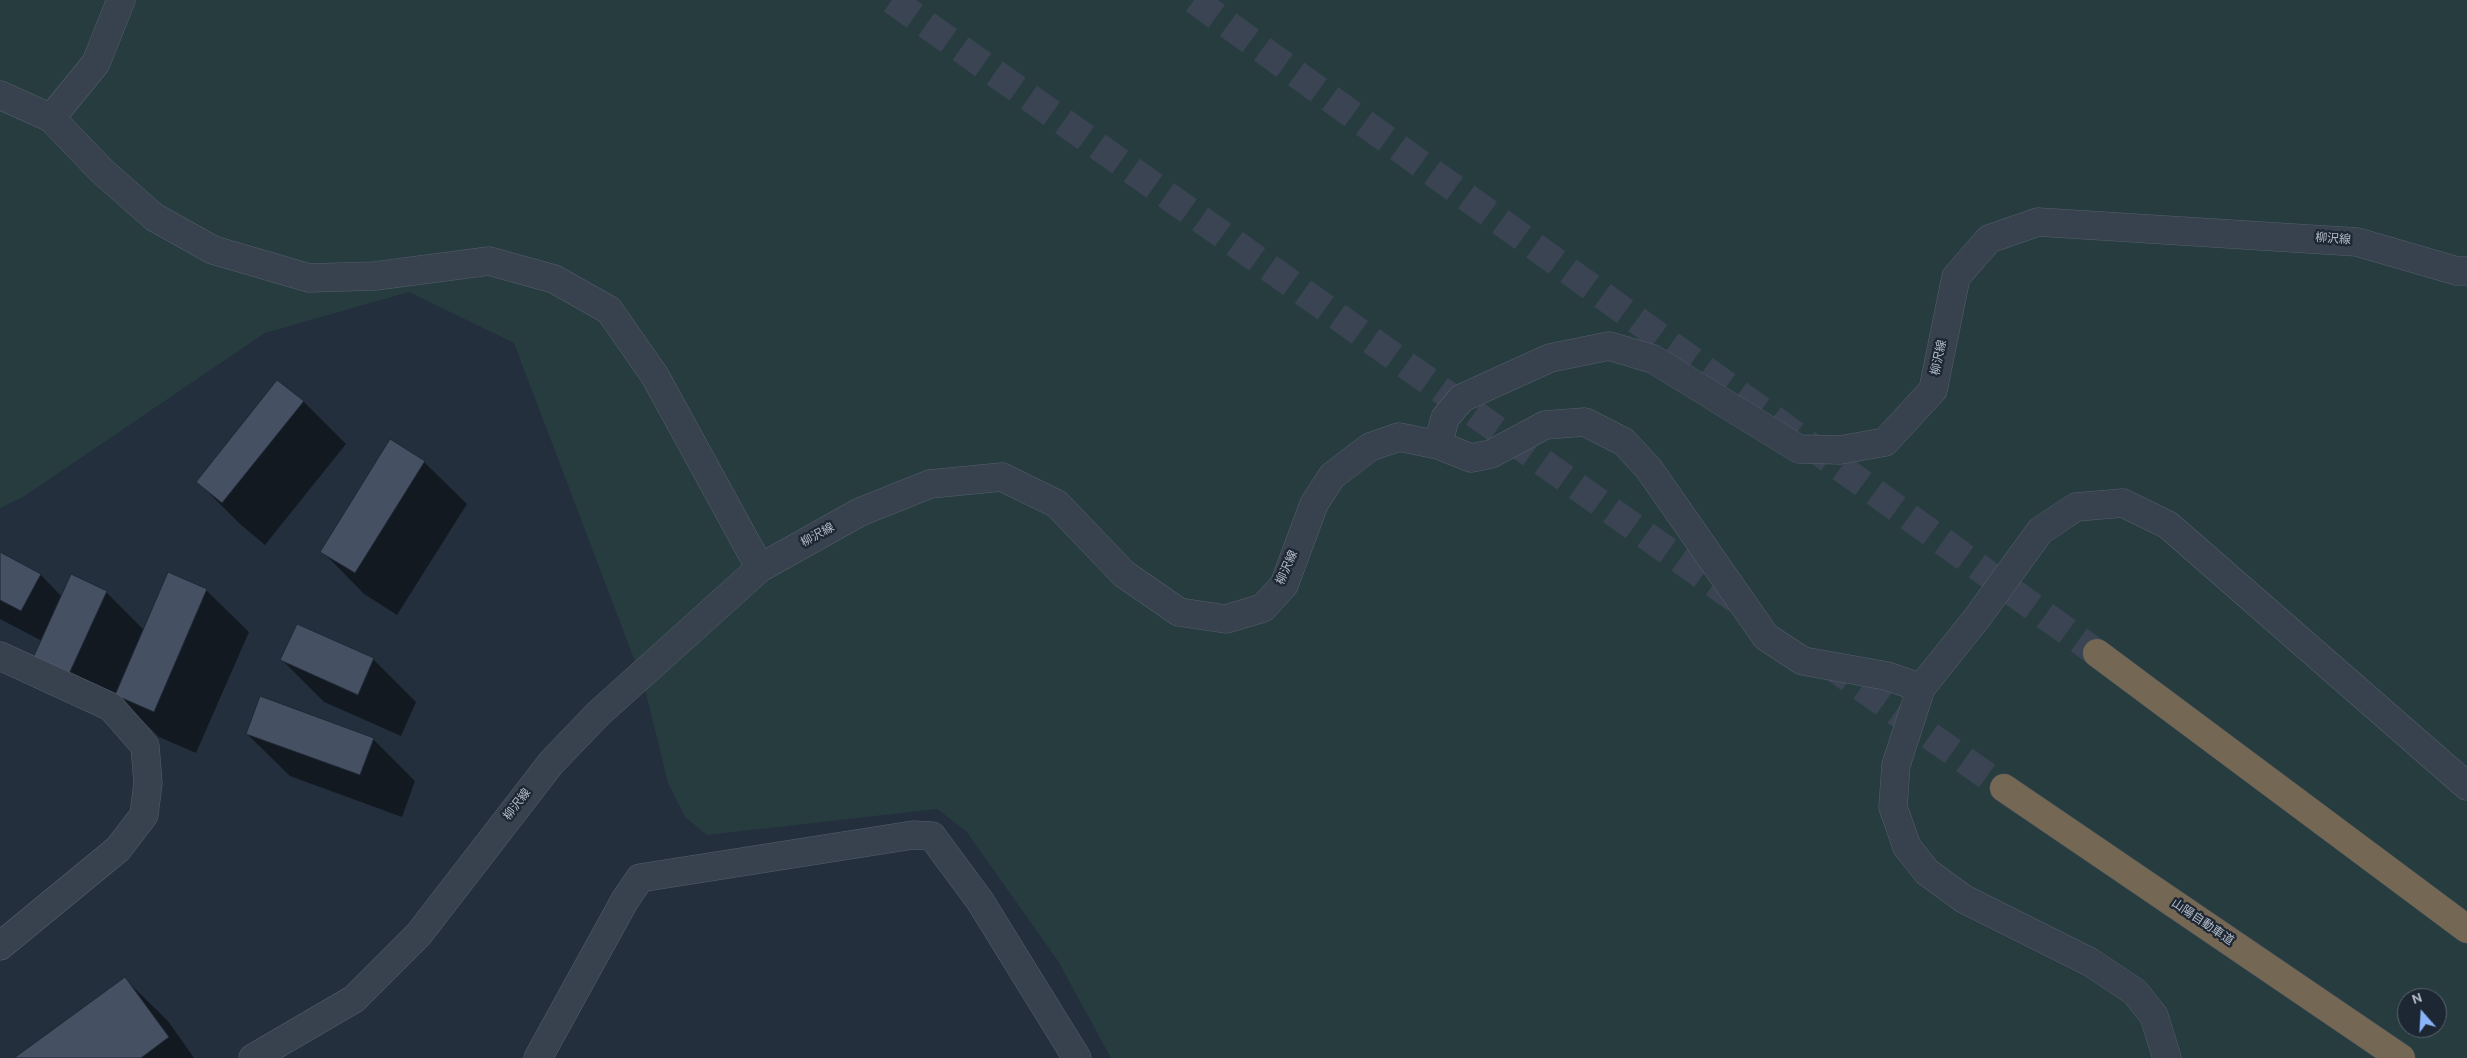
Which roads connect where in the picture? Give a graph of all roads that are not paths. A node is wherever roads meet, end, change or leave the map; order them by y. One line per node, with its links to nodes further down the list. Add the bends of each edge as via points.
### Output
1 (121, 0): 3 (street, via 96,64)
2 (0, 95): 3 (street)
3 (51, 118): 6 (street, via 102,171 154,217 213,250 310,278 375,276 489,261 554,279 609,310 655,376)
4 (2467, 271): 5 (street, 柳沢線, via 2457,271 2357,242 2038,222 1989,239 1956,277 1933,390 1885,442 1840,450 1799,449 1653,359 1609,346 1550,358 1462,398 1445,418)
5 (1438, 445): 6 (street, 柳沢線, via 1399,437 1370,447 1332,476 1314,504 1284,585 1263,608 1226,619 1179,612 1124,574 1057,504 1002,477 930,484 860,512); 9 (street, 柳沢線, via 1471,458 1491,454 1544,424 1584,422 1624,442 1649,469 1766,637 1803,661 1887,676)
6 (760, 568): 14 (street, 柳沢線, via 598,714 551,763 419,934 354,999)
7 (2097, 653): 12 (highway)
8 (0, 656): 13 (street, via 111,707 145,746 148,783 144,815 118,849)
9 (1921, 688): 10 (street, via 2040,531 2076,507 2123,502 2168,525); 17 (street, via 1896,765 1894,807 1907,847 1927,872 1964,899 2090,962 2135,992 2154,1016)
10 (2467, 786)
11 (2004, 788): 18 (highway, 山陽自動車道)
12 (2467, 929)
13 (0, 946)
14 (253, 1058)
15 (538, 1058): 16 (street, via 640,878 912,835 932,836 980,901)
16 (1077, 1058)
17 (2167, 1058)
18 (2401, 1058)

